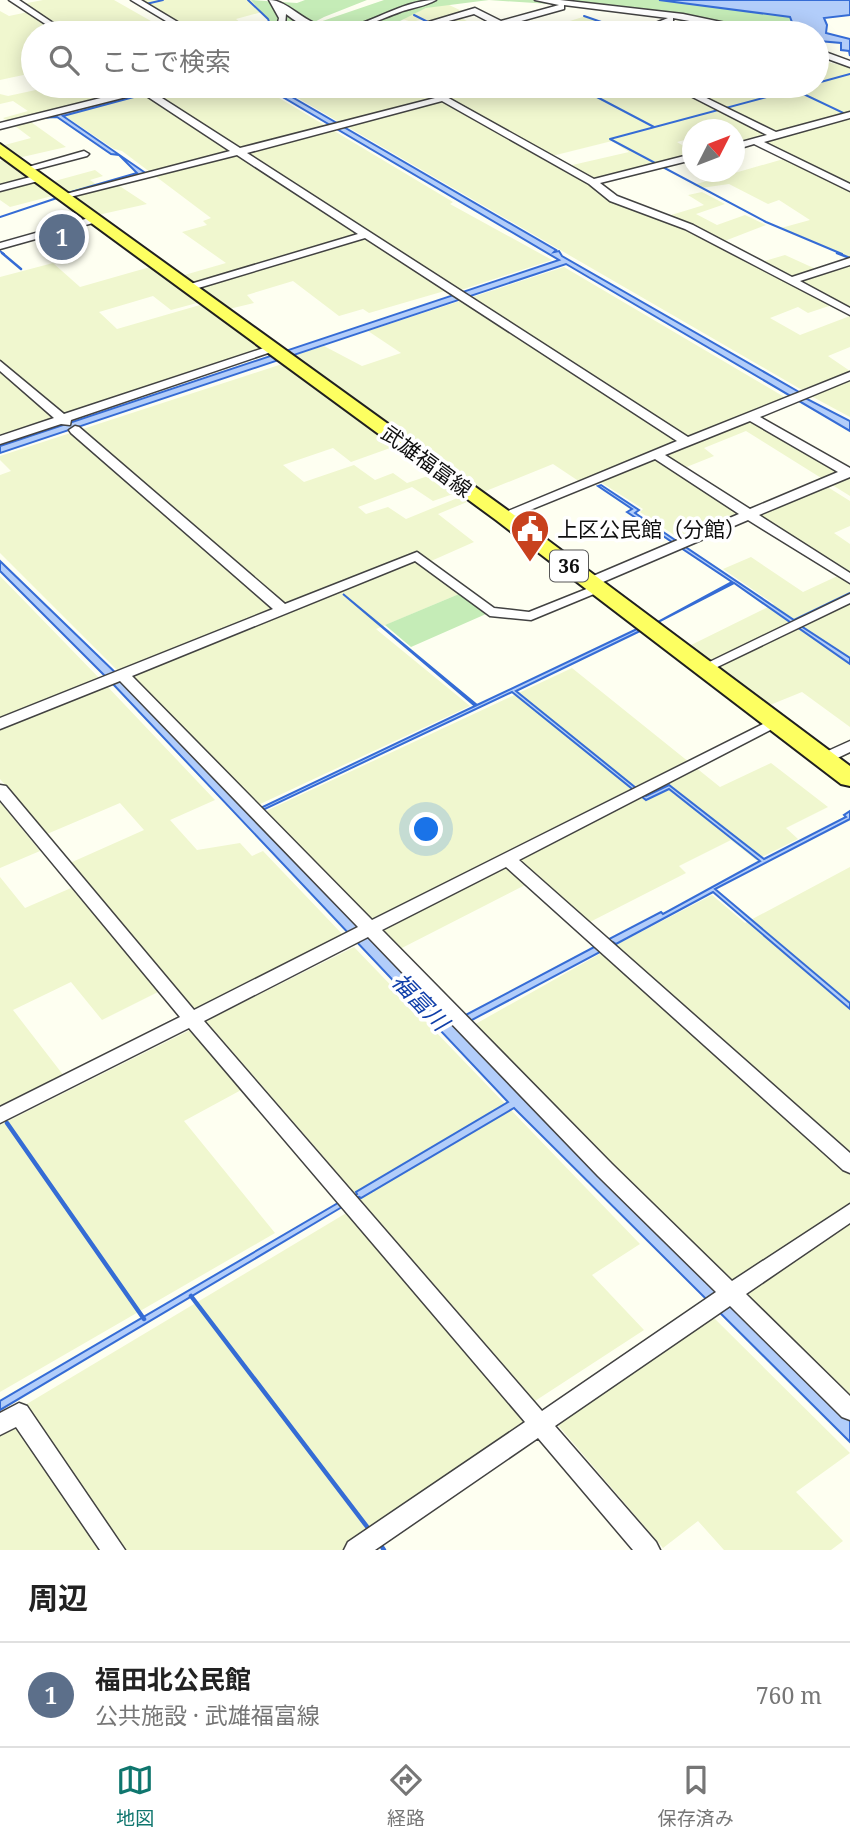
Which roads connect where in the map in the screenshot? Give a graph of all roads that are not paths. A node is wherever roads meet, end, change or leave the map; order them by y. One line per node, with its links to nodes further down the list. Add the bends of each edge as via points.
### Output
1 (7, 0): 5 (street)
2 (135, 0): 11 (street)
3 (432, 0): 8 (street)
4 (539, 0): 19 (street)
5 (0, 1)
6 (15, 1): 10 (street)
7 (275, 2): 12 (street); 13 (street)
8 (376, 20): 14 (street)
9 (670, 20): 17 (street, via 556,7); 18 (street)
10 (46, 21)
11 (171, 21)
12 (282, 21)
13 (297, 21)
14 (373, 21)
15 (442, 21): 16 (street, via 475,11)
16 (496, 21)
17 (520, 21)
18 (676, 21)
19 (704, 21)
20 (829, 56): 21 (street)
21 (848, 63)
22 (113, 98): 27 (street)
23 (162, 98): 32 (street)
24 (699, 98): 28 (street)
25 (444, 99): 32 (street); 36 (street)
26 (849, 116): 28 (street)
27 (0, 126)
28 (776, 136): 29 (street)
29 (757, 142): 30 (street); 38 (street)
30 (745, 145)
31 (0, 149): 35 (main road, 武雄福富線 / 36)
32 (240, 151): 39 (street); 41 (street)
33 (84, 154): 35 (street)
34 (682, 159): 36 (street)
35 (32, 173): 37 (street); 39 (main road, 武雄福富線 / 36)
36 (593, 182): 44 (street, via 614,199 689,227)
37 (0, 188)
38 (850, 188)
39 (66, 197): 40 (main road, 武雄福富線 / 36)
40 (96, 219): 42 (street); 45 (main road, 武雄福富線 / 36)
41 (368, 234): 45 (street); 53 (street)
42 (0, 246)
43 (850, 261): 44 (street)
44 (790, 281): 46 (street)
45 (191, 287): 47 (main road, 武雄福富線 / 36)
46 (850, 312)
47 (279, 352): 51 (street); 57 (main road, 武雄福富線 / 36)
48 (0, 365): 51 (street)
49 (850, 376): 50 (street)
50 (750, 415): 53 (street); 55 (street)
51 (68, 423): 52 (street); 61 (street)
52 (0, 440)
53 (685, 441): 54 (street)
54 (655, 454): 56 (street); 57 (street)
55 (849, 472): 56 (street)
56 (748, 513): 58 (street); 59 (street)
57 (503, 516): 59 (main road, 武雄福富線 / 36)
58 (850, 579)
59 (595, 586): 61 (street, via 531,616 490,612 417,556); 62 (main road, 武雄福富線 / 36)
60 (850, 598): 62 (street)
61 (284, 611): 63 (street)
62 (704, 668): 64 (main road, 武雄福富線 / 36)
63 (123, 675): 65 (street); 71 (street, via 256,811)
64 (776, 723): 67 (main road, 武雄福富線 / 36); 70 (street)
65 (0, 724)
66 (850, 746): 67 (street)
67 (825, 759): 68 (main road, 武雄福富線 / 36)
68 (850, 778)
69 (0, 790): 72 (street)
70 (506, 858): 71 (street); 74 (street)
71 (361, 932): 72 (street); 76 (street, via 460,1021)
72 (192, 1019): 73 (street); 78 (street)
73 (0, 1116)
74 (850, 1165)
75 (850, 1212): 76 (street)
76 (723, 1299): 77 (street); 78 (street)
77 (850, 1410)
78 (540, 1423): 81 (street); 82 (street)
79 (0, 1425): 80 (street, via 19,1413)
80 (113, 1550)
81 (356, 1550)
82 (648, 1550)

